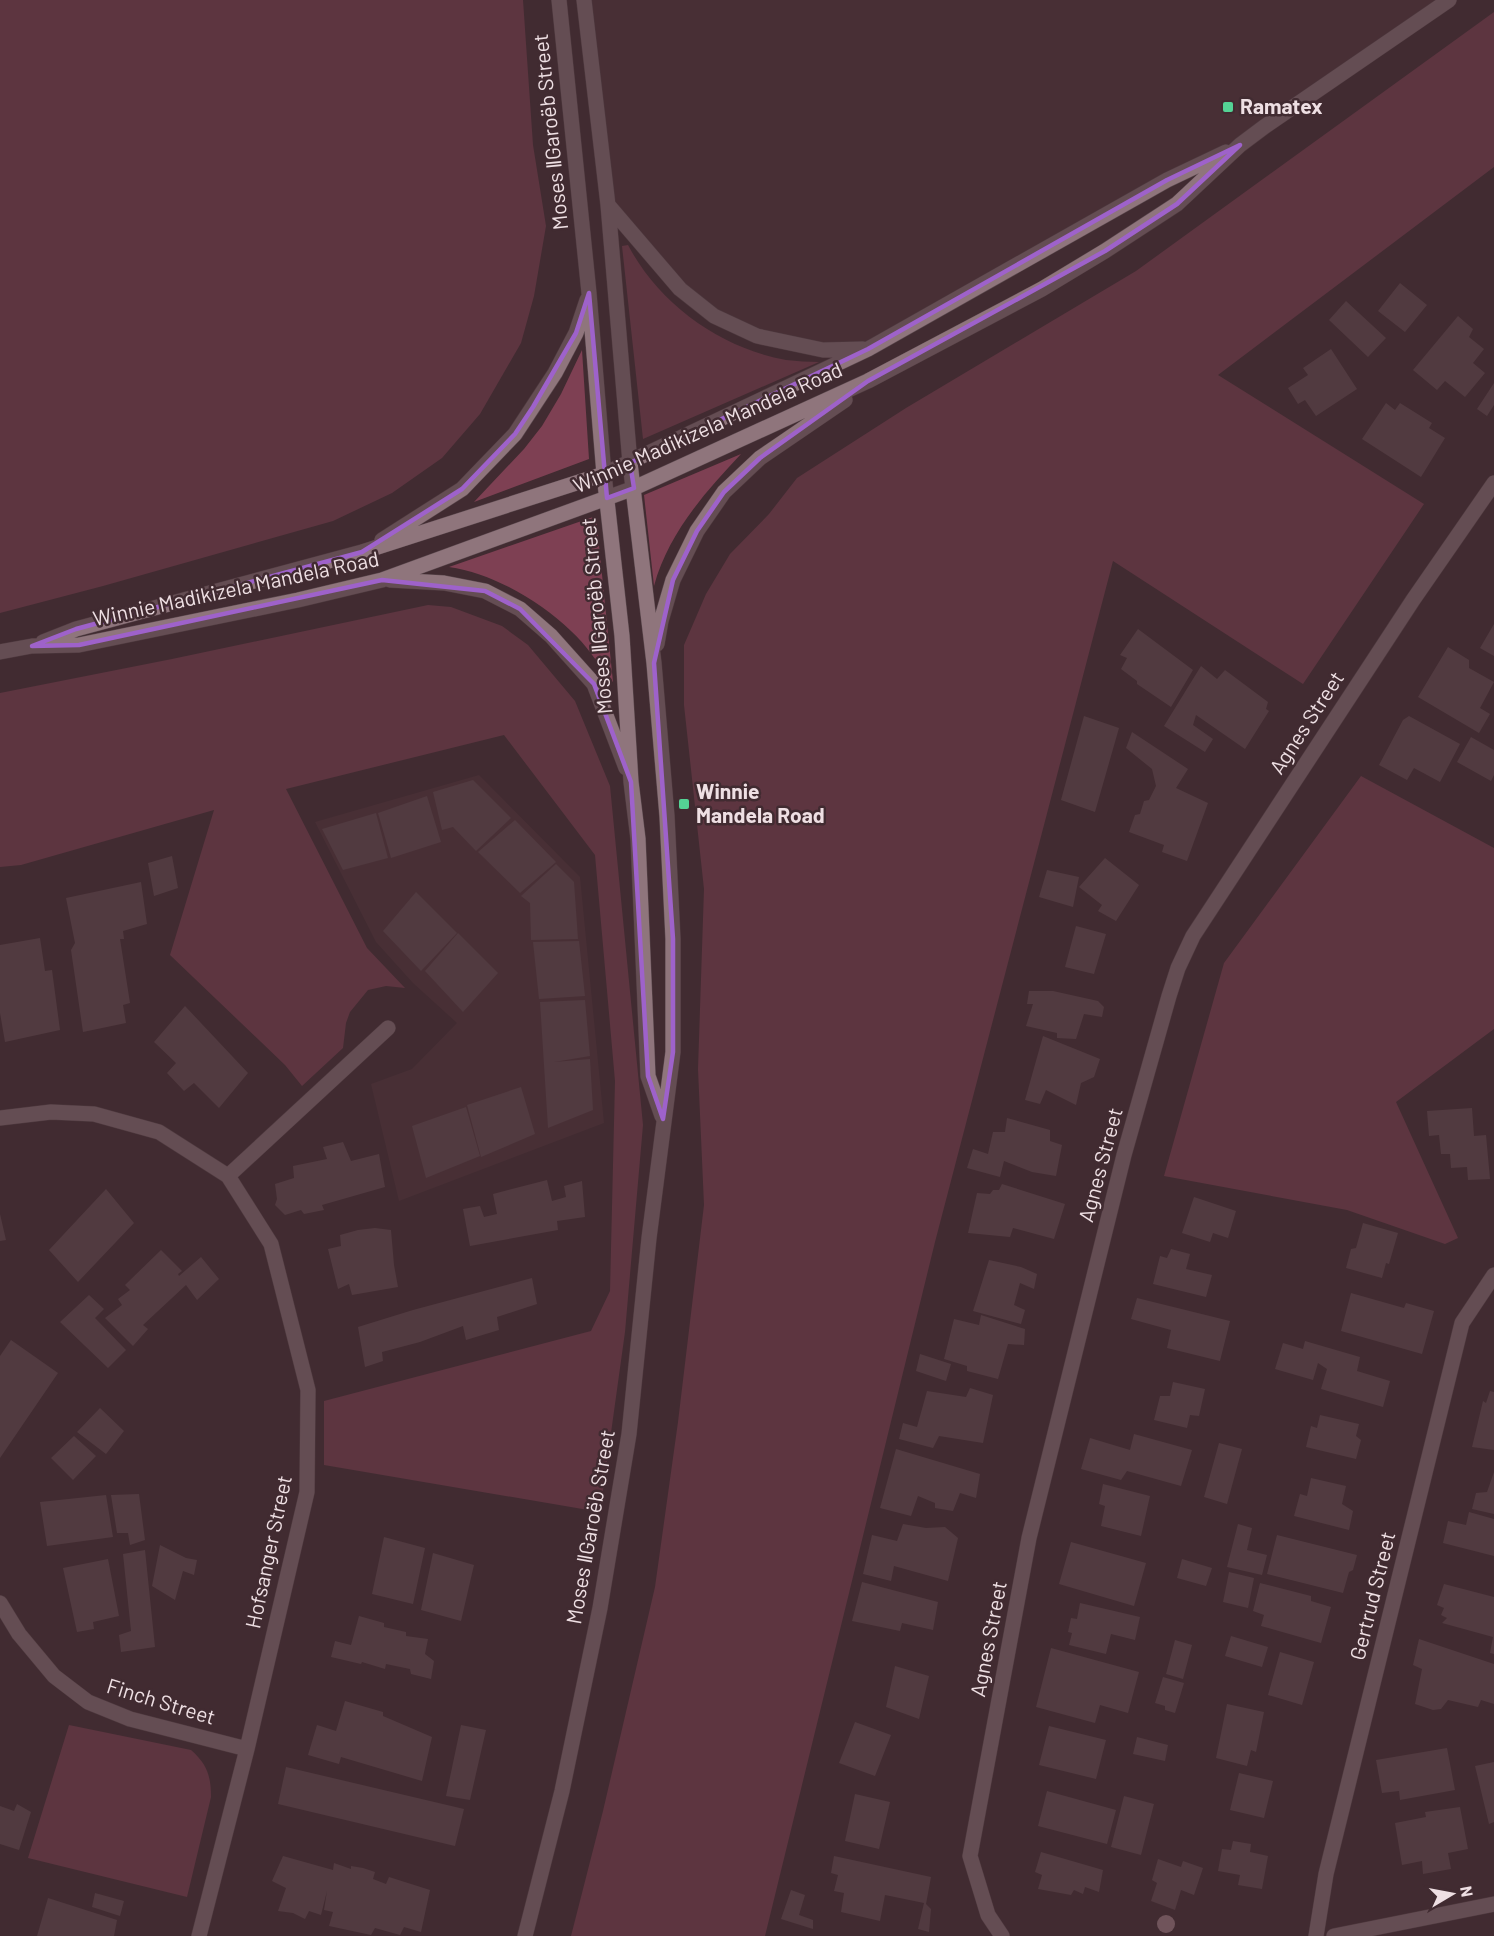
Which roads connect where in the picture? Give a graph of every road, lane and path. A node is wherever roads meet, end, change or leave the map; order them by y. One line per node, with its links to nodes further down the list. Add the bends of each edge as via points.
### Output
1 (559, 0): 6 (main road, Moses ǁGaroëb Street)
2 (584, 0): 5 (main road, Moses ǁGaroëb Street)
3 (1449, 0): 4 (main road, Winnie Madikizela Mandela Road)
4 (1240, 145): 7 (main road, Winnie Madikizela Mandela Road, via 1167,180); 8 (main road, Winnie Madikizela Mandela Road, via 1177,204 1105,251 1042,289)
5 (608, 205): 7 (main road, via 680,289 714,316 757,336 823,350); 9 (main road, Moses ǁGaroëb Street)
6 (589, 293): 10 (main road, Moses ǁGaroëb Street); 14 (main road, via 576,333 515,434 462,489)
7 (868, 349): 9 (main road, Winnie Madikizela Mandela Road)
8 (868, 381): 12 (main road, Winnie Madikizela Mandela Road); 18 (main road, via 760,458 724,492 697,531 673,580)
9 (630, 463): 10 (main road, Winnie Madikizela Mandela Road); 12 (main road, Moses ǁGaroëb Street)
10 (604, 474): 13 (main road, Moses ǁGaroëb Street); 14 (main road, Winnie Madikizela Mandela Road)
11 (1494, 483): 30 (main road, Agnes Street, via 1193,936 1178,968 1124,1155 1029,1538 970,1856 988,1915)
12 (634, 488): 13 (main road, Winnie Madikizela Mandela Road); 18 (main road, Moses ǁGaroëb Street)
13 (607, 498): 15 (main road, Winnie Madikizela Mandela Road); 19 (main road, Moses ǁGaroëb Street)
14 (362, 552): 16 (main road, Winnie Madikizela Mandela Road, via 76,629)
15 (382, 580): 16 (main road, Winnie Madikizela Mandela Road, via 79,645); 19 (main road, via 444,583 485,591 520,609 551,636 594,684)
16 (32, 646): 17 (main road, Winnie Madikizela Mandela Road)
17 (0, 652)
18 (654, 663): 22 (main road, Moses ǁGaroëb Street, via 673,939 673,1052)
19 (632, 782): 22 (main road, Moses ǁGaroëb Street, via 648,1076)
20 (388, 1028): 23 (main road)
21 (0, 1118): 23 (main road, Hofsanger Street, via 51,1112 94,1114 159,1132)
22 (663, 1119): 29 (main road, Moses ǁGaroëb Street, via 629,1434 600,1608 562,1791)
23 (228, 1176): 26 (main road, Hofsanger Street, via 271,1244 308,1390 307,1492)
24 (1494, 1275): 31 (main road, Gertrud Street, via 1462,1323 1329,1863)
25 (0, 1603): 26 (main road, Finch Street, via 19,1634 54,1676 88,1702 130,1719)
26 (247, 1749): 28 (main road, Hofsanger Street)
27 (1494, 1904): 32 (main road)
28 (199, 1936)
29 (525, 1936)
30 (1002, 1936)
31 (1316, 1936)
32 (1334, 1936)

